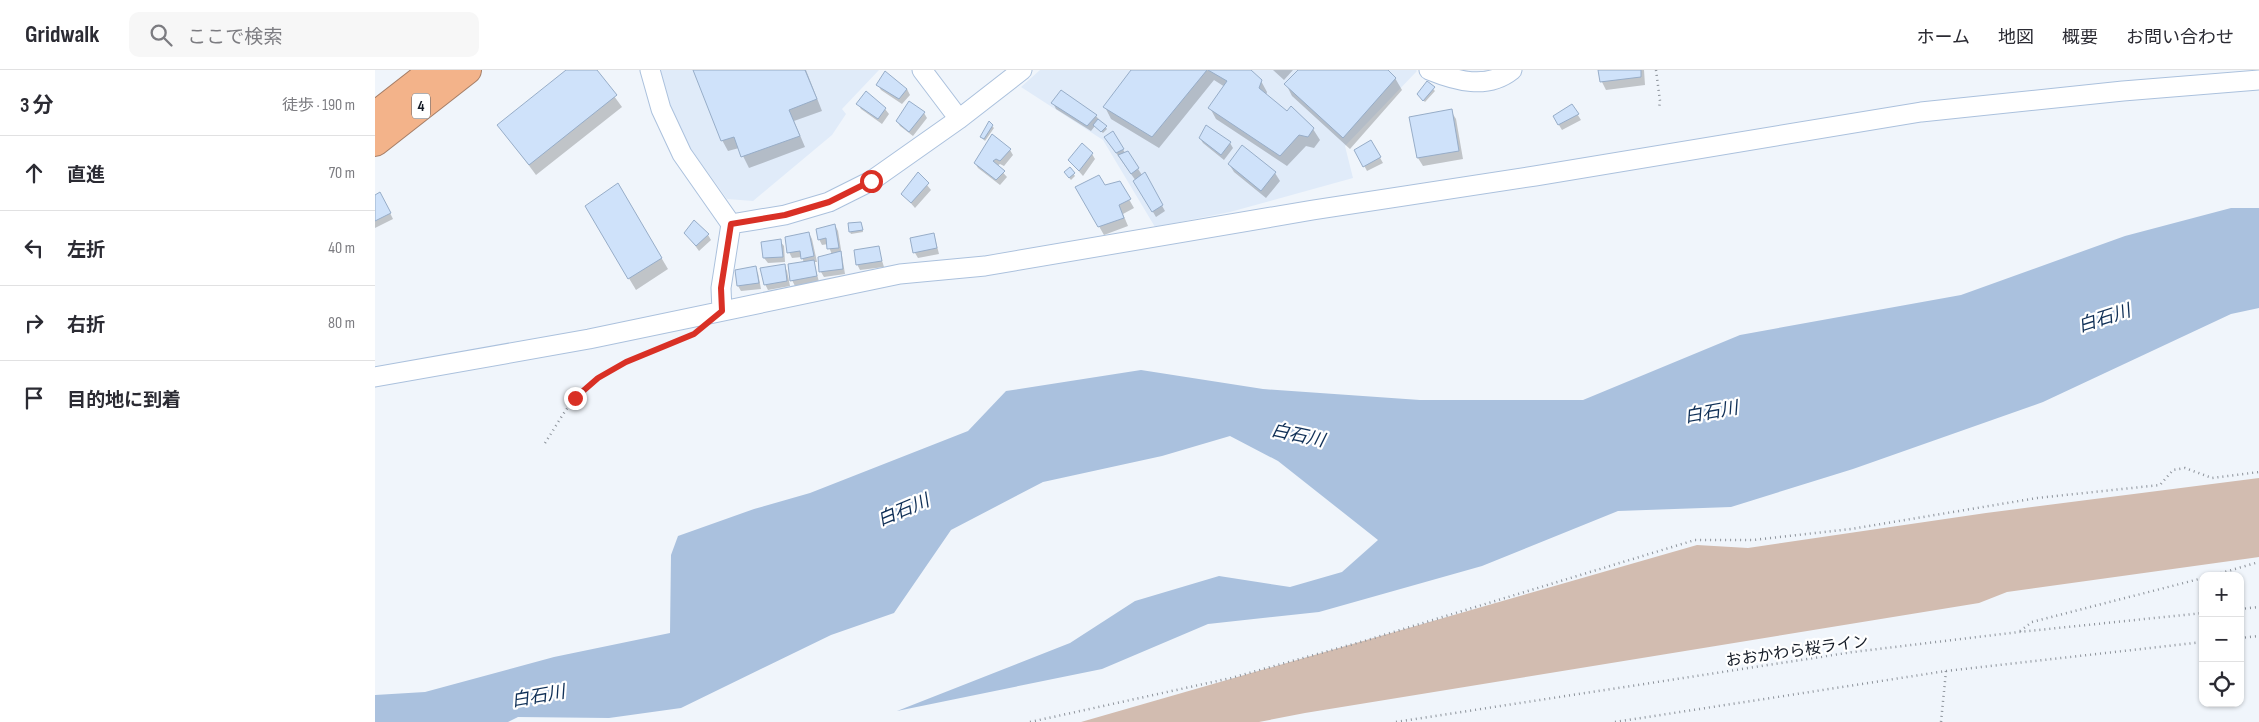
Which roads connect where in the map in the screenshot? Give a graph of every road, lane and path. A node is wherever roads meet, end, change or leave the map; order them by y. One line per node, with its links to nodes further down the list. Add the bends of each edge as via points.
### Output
1 (434, 70): 11 (highway, 4)
2 (467, 70): 13 (highway, 4)
3 (650, 70): 14 (street, via 661,109 682,154)
4 (922, 70): 12 (street)
5 (1023, 70): 12 (street)
6 (1429, 70): 7 (street, via 1473,83 1487,81)
7 (1512, 70)
8 (1656, 70): 10 (path)
9 (2259, 80): 15 (street, via 1921,112 985,266 900,274)
10 (1659, 109)
11 (375, 116)
12 (959, 119): 14 (street, via 871,181 829,202 785,215)
13 (375, 142)
14 (731, 224): 15 (street, via 721,288)
15 (722, 311): 16 (street, via 589,339); 17 (path, via 694,334 626,362 598,378 575,398)
16 (375, 377)
17 (545, 443)
18 (2259, 472): 30 (path, via 2212,478 2185,468 2173,470 2160,485 2037,498 1851,529 1753,540 1695,540 1231,678)
19 (2259, 562): 20 (path)
20 (2225, 572)
21 (2199, 579): 25 (path, via 2032,622)
22 (2259, 607): 23 (path)
23 (2244, 609)
24 (2199, 613): 25 (path, おおかわら桜ライン)
25 (2019, 632): 31 (path, おおかわら桜ライン, via 1844,654)
26 (2259, 636): 27 (path)
27 (2244, 638)
28 (2199, 642): 29 (path)
29 (1946, 670): 32 (path); 33 (path)
30 (1030, 722)
31 (1396, 722)
32 (1615, 722)
33 (1941, 722)

